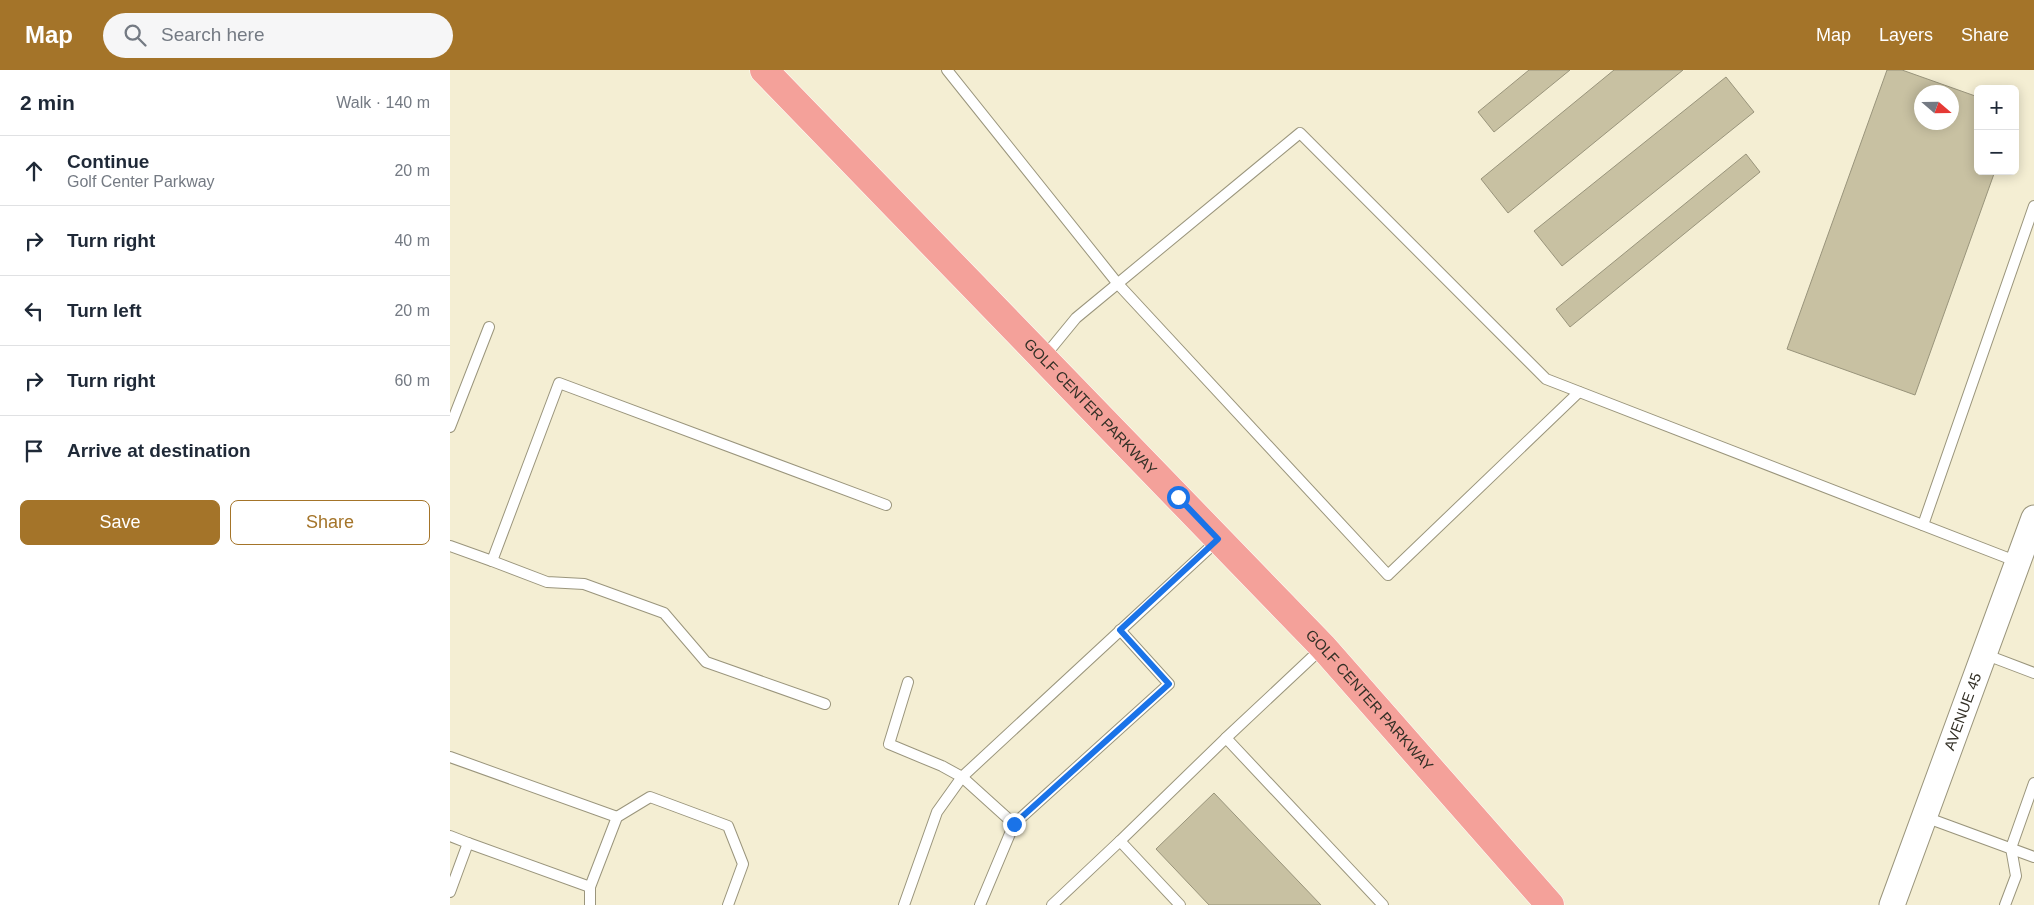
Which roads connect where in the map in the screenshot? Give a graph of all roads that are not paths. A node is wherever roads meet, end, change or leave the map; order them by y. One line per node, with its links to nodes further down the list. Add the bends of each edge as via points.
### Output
1 (764, 70): 6 (main road, GOLF CENTER PARKWAY)
2 (946, 70): 4 (lane)
3 (2034, 206): 11 (lane)
4 (1118, 284): 6 (lane, via 1076,318); 7 (lane, via 1300,133 1546,379); 7 (lane, via 1388,575)
5 (489, 327): 8 (lane)
6 (1043, 358): 12 (main road, GOLF CENTER PARKWAY)
7 (1579, 392): 11 (lane)
8 (450, 427)
9 (886, 505): 14 (lane, via 559,383)
10 (2034, 518): 15 (street, AVENUE 45)
11 (1923, 525): 15 (lane)
12 (1218, 539): 16 (lane); 17 (main road, GOLF CENTER PARKWAY)
13 (450, 546): 14 (lane)
14 (492, 561): 21 (lane, via 547,582 584,584 664,613 706,662)
15 (2018, 562): 18 (street, AVENUE 45)
16 (1120, 630): 24 (lane); 28 (lane, via 1169,684)
17 (1323, 647): 22 (lane); 43 (main road, GOLF CENTER PARKWAY)
18 (1984, 654): 19 (lane); 27 (street, AVENUE 45)
19 (2034, 673)
20 (908, 682): 24 (lane, via 889,744)
21 (825, 704)
22 (1226, 738): 30 (lane); 42 (lane)
23 (450, 757): 26 (lane)
24 (962, 777): 28 (lane); 38 (lane, via 938,812)
25 (2034, 784): 32 (lane)
26 (617, 816): 34 (lane); 37 (lane, via 650,798 728,826 743,864)
27 (1924, 817): 32 (lane); 44 (street, AVENUE 45)
28 (1014, 824): 39 (lane)
29 (450, 836): 31 (lane)
30 (1120, 841): 40 (lane); 41 (lane)
31 (468, 843): 34 (lane); 35 (lane)
32 (2010, 848): 33 (lane); 45 (lane, via 2016,876)
33 (2034, 857)
34 (590, 887): 36 (lane)
35 (450, 892)
36 (590, 905)
37 (728, 905)
38 (904, 905)
39 (980, 905)
40 (1052, 905)
41 (1180, 905)
42 (1383, 905)
43 (1550, 905)
44 (1892, 905)
45 (2005, 905)

